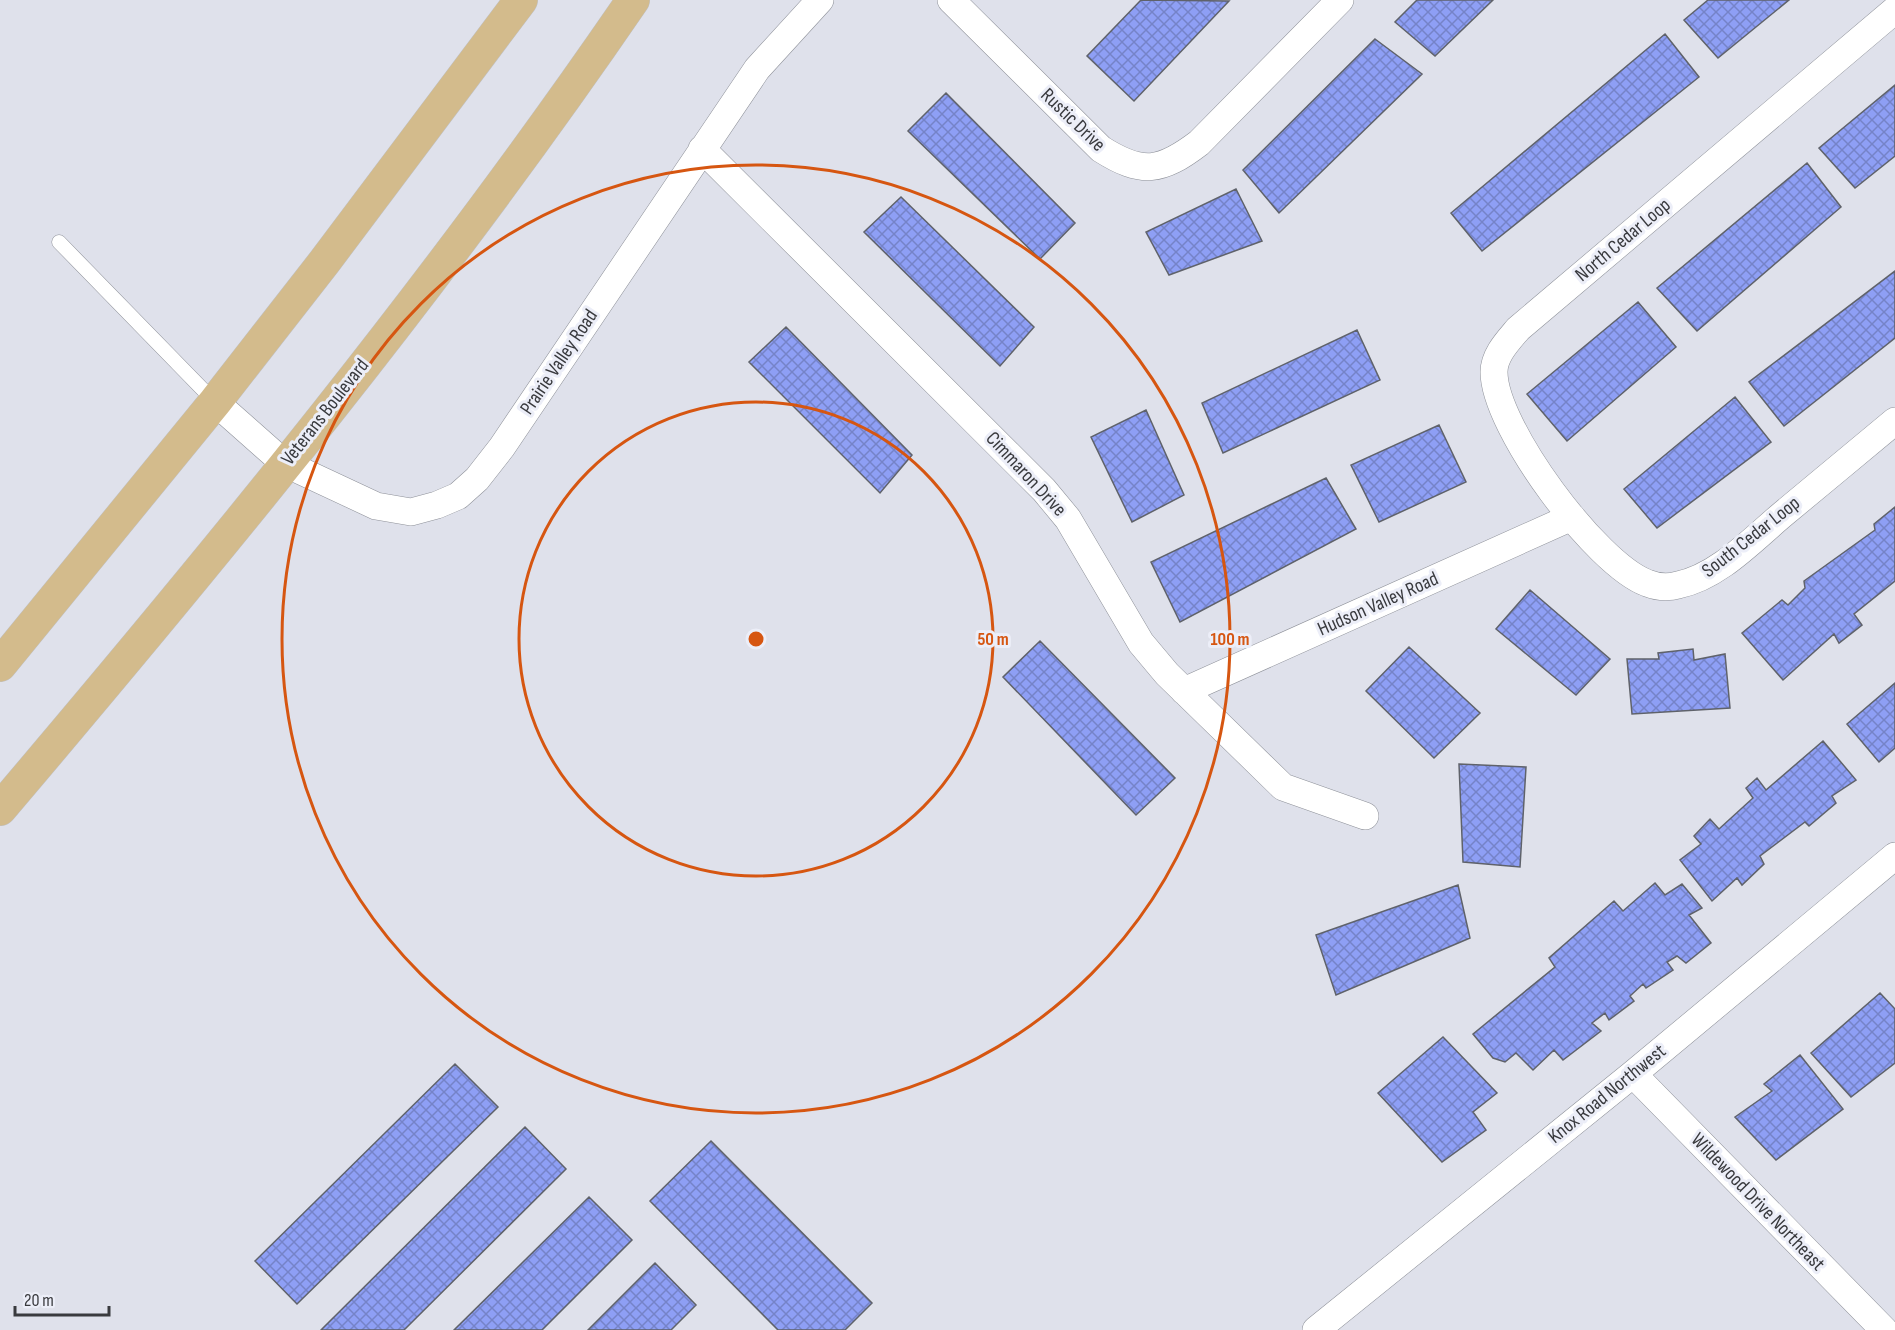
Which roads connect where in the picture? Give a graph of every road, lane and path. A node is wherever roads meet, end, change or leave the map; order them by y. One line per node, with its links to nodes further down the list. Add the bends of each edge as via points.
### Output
1 (521, 0): 9 (main road)
2 (633, 0): 11 (main road, Veterans Boulevard, via 415,299)
3 (820, 0): 7 (street, Prairie Valley Road, via 757,69)
4 (951, 0): 5 (street, Rustic Drive, via 1101,148 1141,169 1176,160 1199,143)
5 (1340, 0)
6 (1895, 10): 12 (street, North Cedar Loop, via 1518,329 1502,348 1494,368 1495,392 1503,413 1518,443)
7 (702, 148): 11 (street, Prairie Valley Road, via 502,447 458,496 411,512 376,506); 14 (street, Cimmaron Drive, via 1044,490 1068,519 1141,643)
8 (59, 242): 9 (lane)
9 (215, 402): 11 (street, Prairie Valley Road); 13 (main road)
10 (1895, 421): 12 (street, South Cedar Loop, via 1738,552 1701,578 1677,586 1645,583 1622,567)
11 (284, 463): 15 (main road, Veterans Boulevard, via 135,651)
12 (1572, 518): 14 (street, Hudson Valley Road)
13 (0, 665)
14 (1184, 691): 16 (street, Cimmaron Drive, via 1283,787)
15 (0, 809)
16 (1365, 816)
17 (1895, 856): 18 (street, Knox Road Northwest)
18 (1633, 1074): 19 (street, Knox Road Northwest); 20 (street, Wildewood Drive Northeast)
19 (1316, 1330)
20 (1884, 1330)

